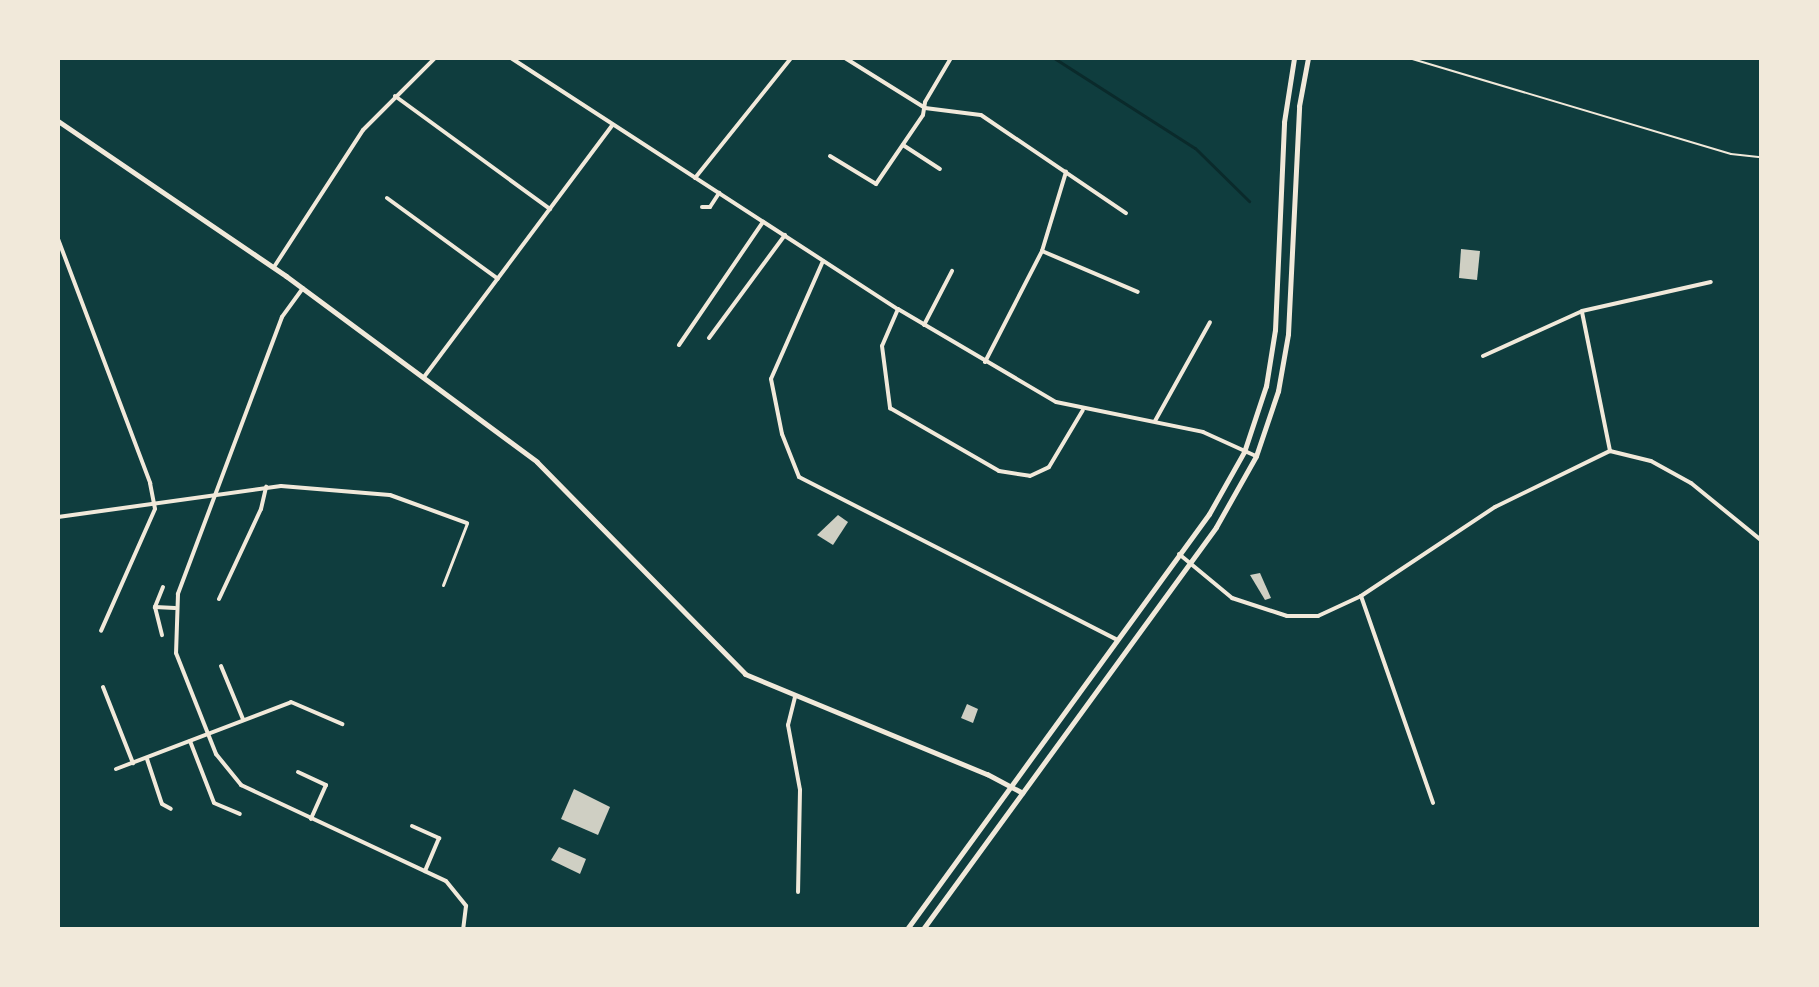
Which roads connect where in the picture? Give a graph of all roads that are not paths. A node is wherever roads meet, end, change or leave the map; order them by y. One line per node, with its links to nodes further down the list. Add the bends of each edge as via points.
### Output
1 (435, 58): 9 (street)
2 (511, 58): 12 (street)
3 (791, 58): 18 (street)
4 (845, 58): 10 (street)
5 (951, 58): 10 (street)
6 (1294, 58): 47 (street, via 1284,122 1275,330 1266,386)
7 (1308, 58): 48 (street, via 1299,106 1288,334 1278,391)
8 (1409, 58): 15 (lane, via 1731,154)
9 (395, 96): 22 (street); 29 (street, via 363,130)
10 (925, 108): 13 (street); 17 (street, via 981,115)
11 (58, 121): 29 (street)
12 (612, 126): 18 (street); 22 (street)
13 (903, 145): 14 (street, via 876,184); 16 (street)
14 (830, 156)
15 (1761, 157)
16 (940, 169)
17 (1066, 172): 23 (street); 27 (street)
18 (695, 178): 19 (street)
19 (719, 193): 21 (street, via 710,207); 24 (street)
20 (387, 198): 31 (street)
21 (702, 207)
22 (550, 209): 31 (street)
23 (1126, 213)
24 (763, 222): 25 (street); 40 (street)
25 (785, 235): 28 (street); 39 (street)
26 (58, 239): 51 (street)
27 (1042, 251): 34 (street); 42 (street)
28 (823, 261): 35 (street); 65 (street, via 771,379 782,434 799,477)
29 (274, 267): 33 (street)
30 (952, 271): 38 (street)
31 (498, 279): 43 (street)
32 (1711, 282): 36 (street)
33 (303, 288): 43 (street); 50 (street, via 282,317)
34 (1138, 292)
35 (898, 309): 38 (street); 44 (street, via 882,346 890,408 999,471 1030,476 1049,467)
36 (1582, 311): 41 (street); 46 (street)
37 (1210, 322): 45 (street)
38 (924, 325): 42 (street)
39 (709, 338)
40 (679, 345)
41 (1483, 356)
42 (985, 362): 44 (street, via 1056,402)
43 (424, 377): 68 (street, via 537,462 730,662 761,685)
44 (1083, 410): 45 (street)
45 (1155, 421): 47 (street, via 1203,432)
46 (1610, 451): 54 (street, via 1651,461 1691,483); 59 (street, via 1495,507)
47 (1244, 452): 48 (street); 55 (street)
48 (1256, 456): 56 (street)
49 (266, 487): 50 (street); 53 (street, via 390,495); 60 (street)
50 (215, 493): 51 (street); 62 (street)
51 (154, 503): 52 (street); 63 (street, via 156,514)
52 (58, 517)
53 (467, 523): 57 (street)
54 (1761, 540)
55 (1179, 554): 56 (street); 65 (street)
56 (1190, 563): 59 (street, via 1232,598 1287,616 1326,614); 78 (street)
57 (443, 585)
58 (163, 587): 61 (street)
59 (1361, 596): 79 (street)
60 (219, 599)
61 (155, 607): 62 (street); 64 (street)
62 (175, 608): 71 (street, via 176,653)
63 (101, 631)
64 (162, 635)
65 (1117, 640): 77 (street)
66 (221, 666): 69 (street)
67 (103, 687): 74 (street)
68 (795, 697): 77 (street); 85 (street, via 788,725 800,790)
69 (243, 719): 70 (street, via 291,702); 71 (street)
70 (342, 724)
71 (209, 734): 72 (street); 82 (street, via 216,754 241,785)
72 (190, 741): 73 (street); 81 (street, via 214,803)
73 (147, 759): 74 (street); 80 (street, via 162,804)
74 (133, 763): 75 (street)
75 (116, 769)
76 (298, 772): 82 (street, via 326,785)
77 (1011, 786): 78 (street); 87 (street)
78 (1022, 793): 88 (street)
79 (1433, 803)
80 (171, 809)
81 (240, 814)
82 (311, 819): 84 (street)
83 (412, 826): 84 (street, via 439,838)
84 (425, 871): 86 (street, via 446,881 461,898 466,906)
85 (798, 892)
86 (463, 929)
87 (907, 929)
88 (923, 929)

